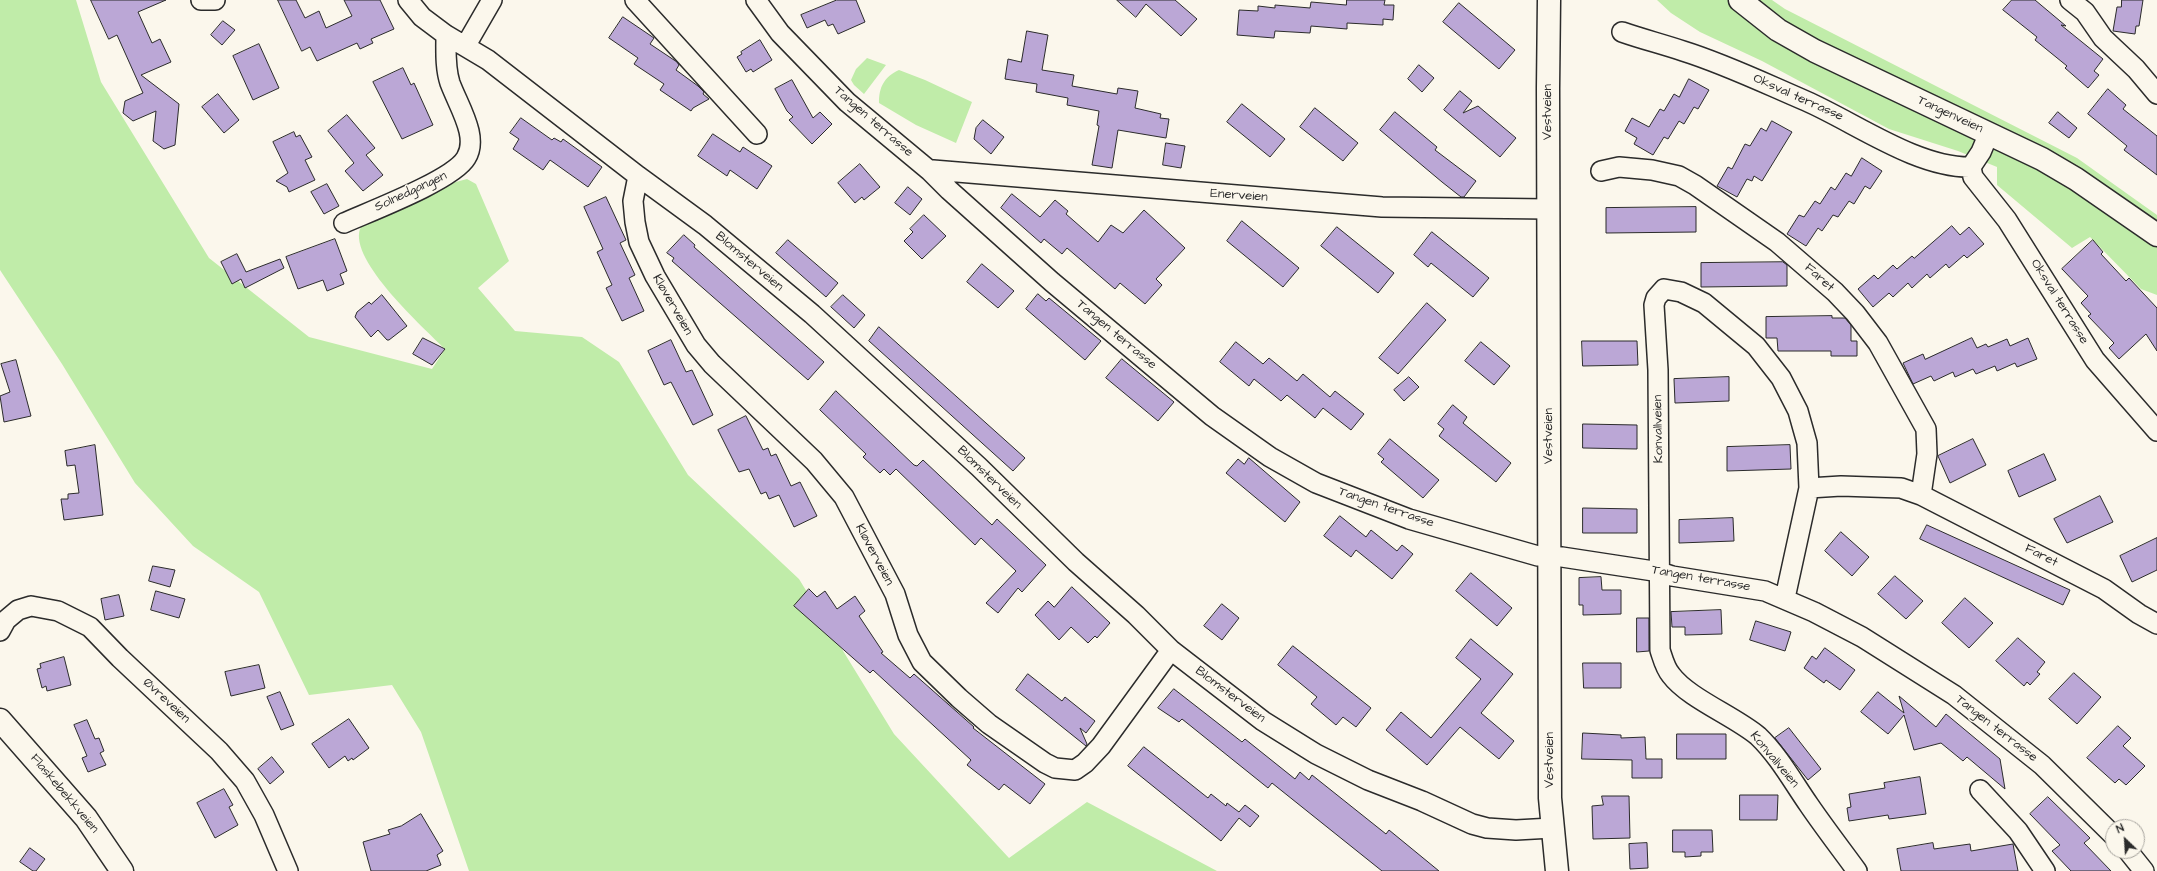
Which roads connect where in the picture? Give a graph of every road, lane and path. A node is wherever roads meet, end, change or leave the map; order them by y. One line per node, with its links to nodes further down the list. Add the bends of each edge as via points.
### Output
1 (201, 0): 2 (street)
2 (215, 0)
3 (408, 0): 11 (street, via 422,16)
4 (492, 0): 12 (street)
5 (635, 0): 15 (street)
6 (756, 0): 17 (street, Tangen terrasse, via 780,33 847,102)
7 (1549, 0): 20 (main road, Vestveien)
8 (1740, 0): 14 (main road, Tangenveien, via 1778,30 1814,51)
9 (2070, 0): 13 (street, via 2085,12 2103,38 2136,69)
10 (1622, 32): 16 (street, Oksval terrasse, via 1684,51 1752,78 1816,105 1929,161 1954,168)
11 (446, 35): 12 (street); 21 (street, Solnedgangen, via 446,62 450,82 469,132 467,157 460,167 442,179)
12 (466, 45): 19 (street, Blomsterveien, via 543,100)
13 (2157, 94)
14 (1989, 133): 16 (street); 22 (main road, Tangenveien, via 2076,179)
15 (757, 134)
16 (1971, 167): 23 (street, Oksval terrasse, via 1973,177 2007,220 2095,360)
17 (930, 171): 20 (street, Enerveien, via 1382,207); 26 (street, Tangen terrasse, via 1052,282 1212,416 1270,457 1316,483 1409,519)
18 (1601, 171): 25 (street, Faret, via 1618,167 1679,176 1771,237 1835,292 1878,343 1924,425 1927,454)
19 (638, 176): 31 (street, Blomsterveien, via 705,225 812,314 980,467 1076,562); 31 (street, Kløverveien, via 633,201 634,222 639,242 675,313 712,364 814,461 844,497 895,594 908,635 922,662 959,698 989,724 1045,763 1055,768 1075,770 1101,746)
20 (1548, 209): 26 (main road, Vestveien)
21 (344, 223)
22 (2157, 235)
23 (2157, 431)
24 (1809, 488): 25 (street, Faret, via 1901,488); 27 (street, Konvallveien, via 1803,424 1791,395 1772,366 1756,346 1704,303 1681,292 1664,289 1656,298 1654,305 1658,370); 28 (street, Konvallveien)
25 (1921, 495): 29 (street, Faret, via 2104,589)
26 (1550, 557): 27 (street, Tangen terrasse); 35 (main road, Vestveien)
27 (1660, 572): 28 (street, Tangen terrasse, via 1765,591); 40 (street, Konvallveien, via 1660,650 1671,676 1759,738 1786,771)
28 (1785, 598): 34 (street, Tangen terrasse, via 1862,637 1954,695 2042,765)
29 (2157, 624)
30 (0, 631): 38 (street, Øvreveien, via 6,620 18,610 31,606 58,610 90,627 219,751 245,781 264,815)
31 (1171, 650): 35 (street, Blomsterveien, via 1263,721 1316,754 1368,780 1487,828)
32 (0, 720): 37 (main road, Flaskebekkveien, via 86,818)
33 (1980, 790): 41 (street, via 2018,831)
34 (2105, 827)
35 (1552, 828): 39 (main road, Vestveien)
36 (2134, 859): 42 (street)
37 (122, 871)
38 (288, 871)
39 (1557, 871)
40 (1857, 871)
41 (2045, 871)
42 (2144, 871)

